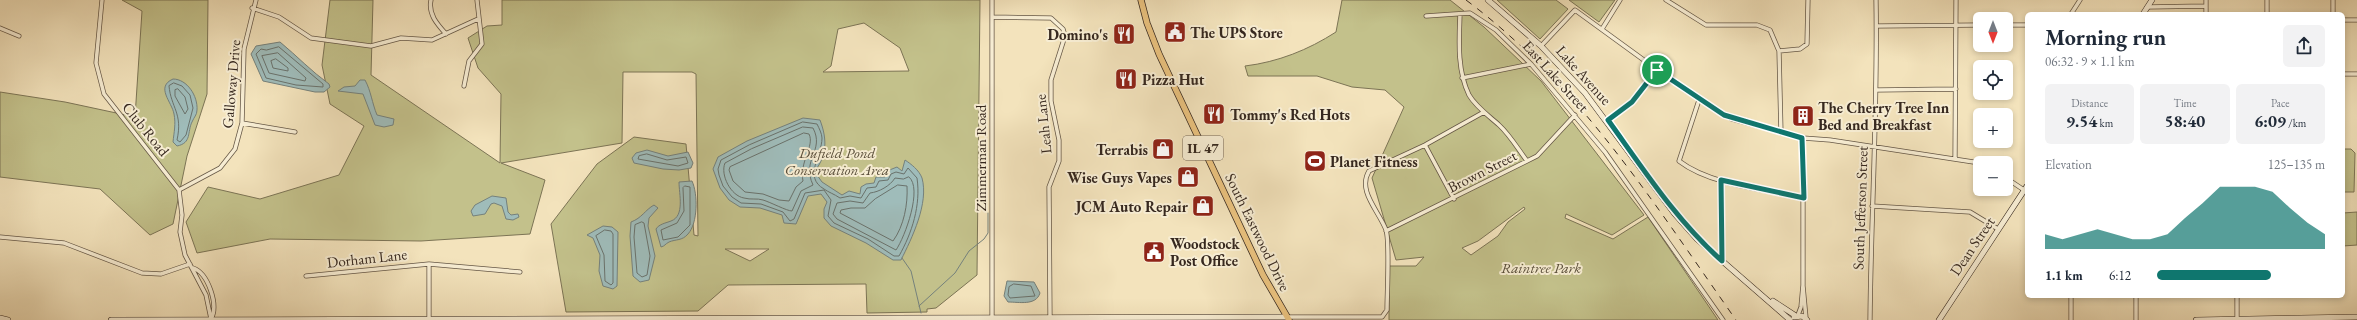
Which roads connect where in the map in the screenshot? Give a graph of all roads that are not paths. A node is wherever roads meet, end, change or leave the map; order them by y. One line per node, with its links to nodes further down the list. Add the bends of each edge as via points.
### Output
1 (102, 0): 68 (street, Club Road, via 96,63 104,94)
2 (256, 0): 20 (street, Galloway Drive)
3 (431, 0): 39 (street, via 430,7 434,20)
4 (477, 0): 29 (street)
5 (992, 0): 28 (street, Zimmerman Road)
6 (1141, 0): 94 (main road, South Eastwood Drive / IL 47, via 1157,49 1263,275)
7 (1488, 0): 41 (street, Lake Avenue)
8 (1620, 0): 38 (street)
9 (1666, 0): 42 (street, via 1706,25 1757,25 1770,30)
10 (1808, 0): 42 (street, via 1807,44 1800,49)
11 (1876, 0): 36 (street, South Jefferson Street)
12 (1956, 0): 32 (street)
13 (2080, 0): 21 (street)
14 (2152, 0): 19 (street)
15 (2206, 0): 18 (street)
16 (2267, 0): 24 (street)
17 (2333, 0): 25 (street)
18 (2206, 6): 19 (street); 23 (street)
19 (2147, 7): 22 (street)
20 (252, 8): 39 (street, via 279,17 300,28 311,38 339,43 371,46 401,38 432,40); 55 (street, Galloway Drive, via 244,49)
21 (2072, 12)
22 (2144, 12)
23 (2206, 12)
24 (2267, 12)
25 (2333, 12)
26 (1460, 14): 27 (street, East Lake Street); 43 (street, East Lake Street, via 1470,13 1481,20); 47 (street, via 1459,52)
27 (1426, 16)
28 (993, 17): 88 (street, Leah Lane, via 1051,18 1063,29 1065,36 1051,80 1051,101 1059,140 1059,161 1049,186); 90 (street, Zimmerman Road)
29 (478, 19): 39 (street); 48 (street, via 482,44 469,61)
30 (2345, 20): 31 (street)
31 (2357, 20)
32 (1956, 25): 33 (street); 36 (street); 49 (street)
33 (1973, 25)
34 (2013, 25): 35 (street)
35 (2025, 25)
36 (1876, 26): 50 (street, South Jefferson Street)
37 (0, 28): 40 (street)
38 (1602, 29): 41 (street, via 1575,10); 44 (street)
39 (446, 34)
40 (20, 36)
41 (1541, 46): 54 (street, Lake Avenue)
42 (1779, 51): 57 (street)
43 (1531, 64): 47 (street); 53 (street, East Lake Street)
44 (1657, 70): 51 (street); 54 (street, via 1632,102)
45 (2345, 74): 46 (street)
46 (2357, 74)
47 (1462, 78): 52 (street, via 1470,96)
48 (464, 86)
49 (1956, 89): 50 (street); 61 (street)
50 (1877, 90): 60 (street, South Jefferson Street)
51 (1700, 100): 57 (street, via 1732,118); 64 (street, via 1679,161 1687,167)
52 (1484, 112): 59 (street); 62 (street)
53 (1575, 115): 62 (street, Brown Street, via 1537,156); 103 (street, East Lake Street, via 1605,152)
54 (1608, 120): 75 (street, Lake Avenue, via 1674,213 1697,239)
55 (242, 123): 56 (street); 68 (street, Galloway Drive, via 235,149 220,168)
56 (295, 132)
57 (1781, 133): 58 (street)
58 (1802, 138): 60 (street); 69 (street)
59 (1425, 145): 70 (street); 73 (street, via 1369,171 1365,177 1364,186)
60 (1874, 147): 61 (street); 71 (street, South Jefferson Street)
61 (1955, 159): 63 (street)
62 (1528, 161): 70 (street, Brown Street)
63 (1973, 162)
64 (1721, 180): 69 (street); 75 (street)
65 (2013, 182): 66 (street)
66 (2025, 188)
67 (2025, 189): 72 (street, Dean Street)
68 (179, 190): 76 (street, via 182,215 180,232)
69 (1804, 198): 83 (street)
70 (1454, 199): 73 (street, Brown Street)
71 (1872, 206): 72 (street, via 1970,212); 105 (street, South Jefferson Street)
72 (1998, 229): 106 (street, Dean Street)
73 (1386, 231): 99 (street, via 1387,310 1382,317)
74 (0, 237): 76 (street, via 64,243 142,274 161,274)
75 (1722, 261): 84 (street, Lake Avenue)
76 (190, 264): 78 (street)
77 (429, 264): 79 (street, Dorham Lane); 80 (street, Dorham Lane); 93 (street, Dorham Lane)
78 (193, 268): 81 (street); 82 (street)
79 (520, 272)
80 (306, 276)
81 (206, 281): 82 (street); 96 (street, via 213,301)
82 (201, 284): 96 (street, via 208,299)
83 (1803, 285): 89 (street, via 1801,307); 100 (street)
84 (1765, 297): 89 (street, Lake Avenue); 104 (street, Lake Avenue)
85 (2071, 298): 107 (street)
86 (2136, 298): 108 (street)
87 (2237, 298): 95 (street)
88 (1050, 316): 90 (street); 94 (street)
89 (1797, 316): 100 (street, Lake Avenue); 104 (street)
90 (992, 317): 98 (street)
91 (2357, 317): 95 (street)
92 (0, 318): 101 (street)
93 (429, 318): 96 (street); 97 (street)
94 (1288, 318): 99 (street)
95 (2237, 318): 109 (street)
96 (212, 319): 102 (street)
97 (799, 319): 98 (street)
98 (811, 319)
99 (1364, 319)
100 (1807, 319)
101 (8, 320)
102 (111, 320)
103 (1722, 320)
104 (1791, 320)
105 (1870, 320)
106 (1939, 320)
107 (2071, 320)
108 (2136, 320)
109 (2196, 320)

